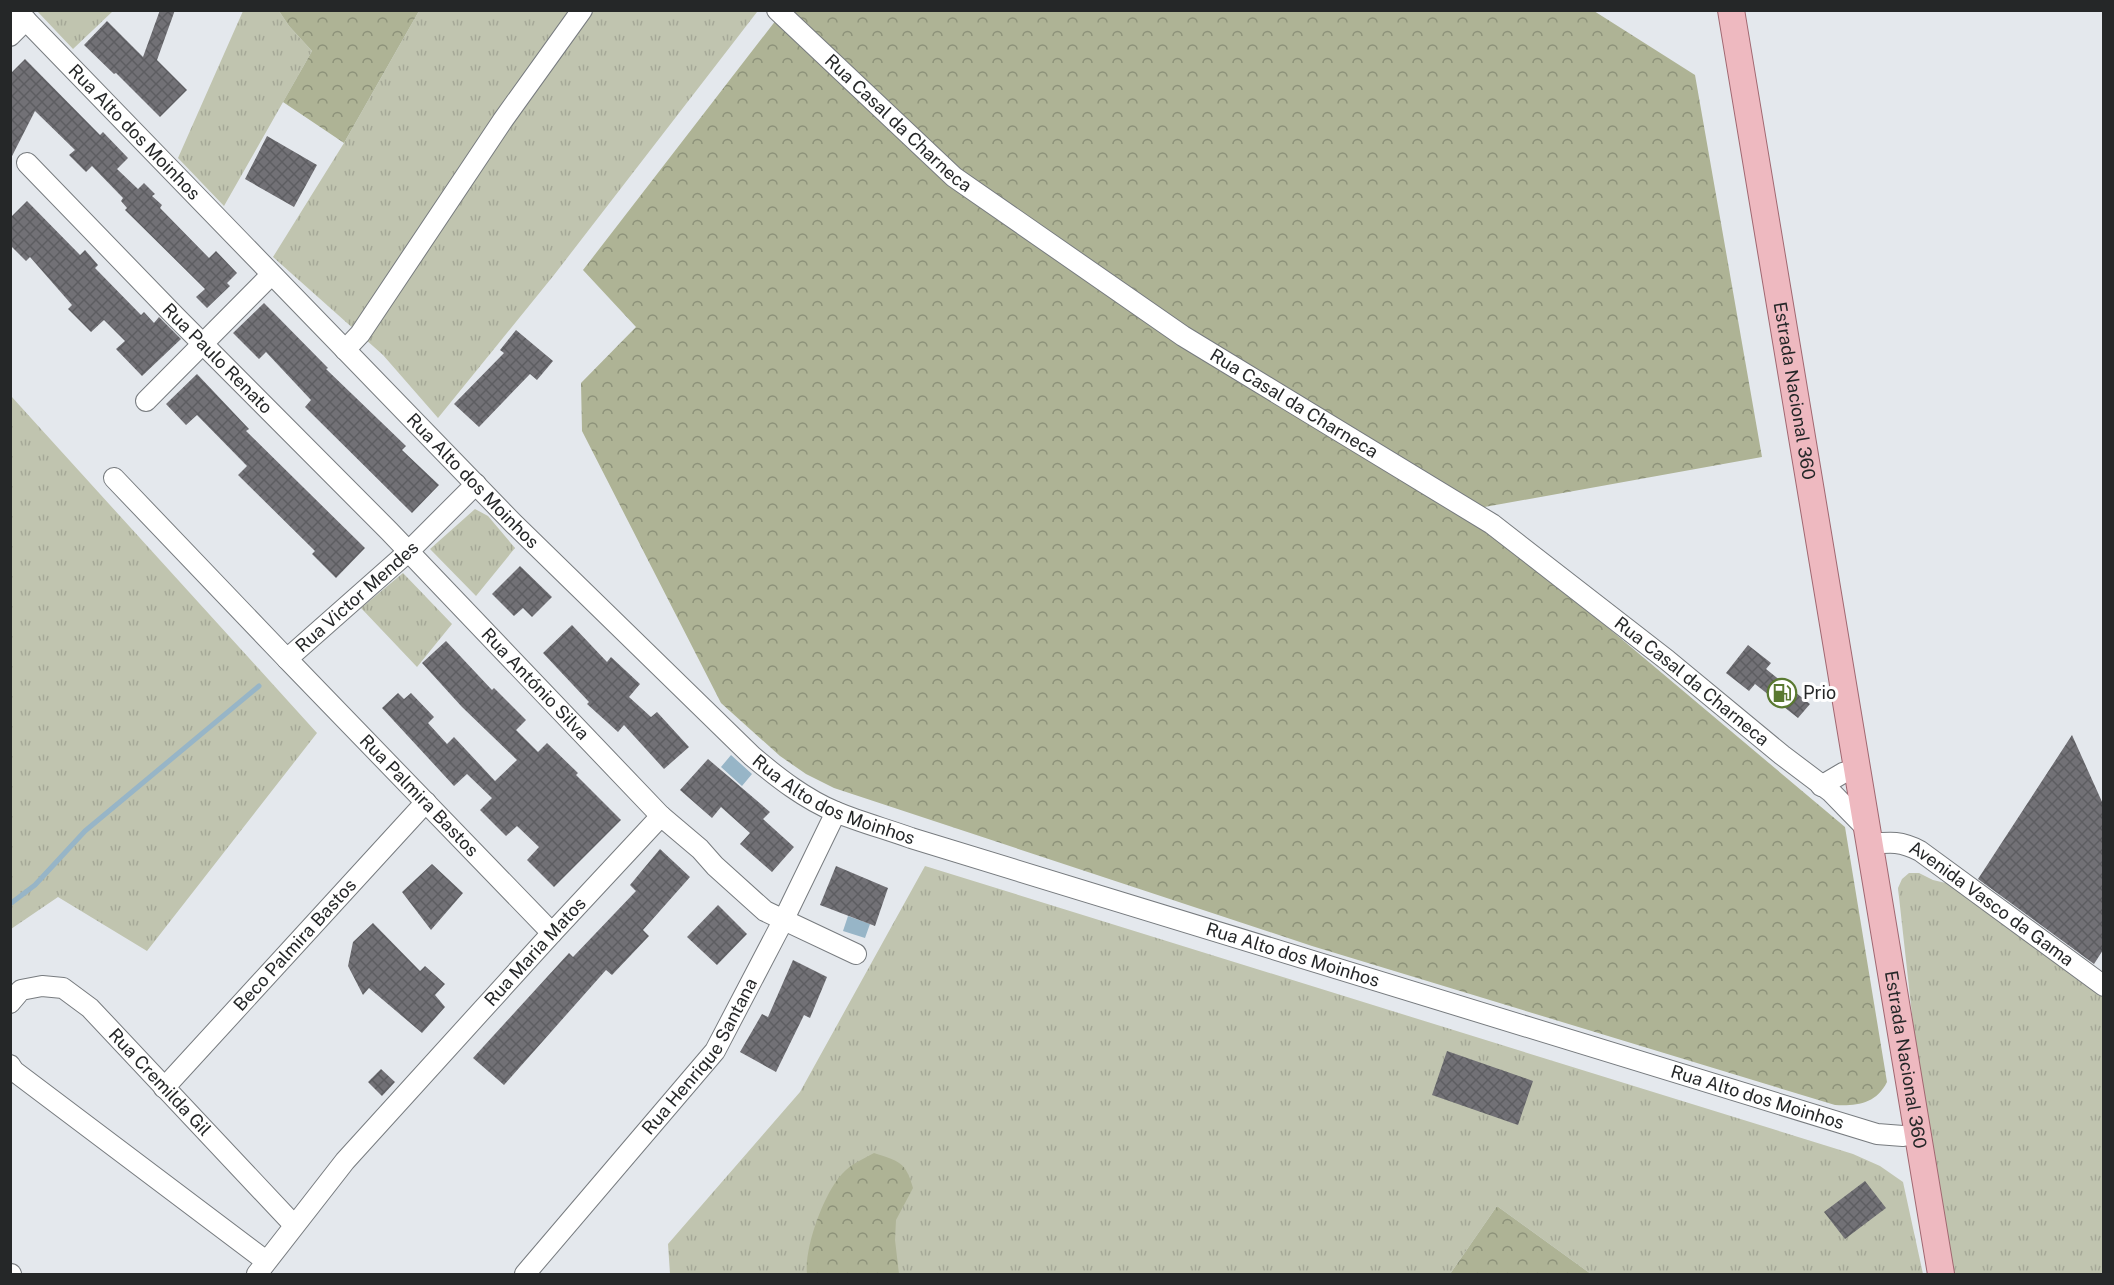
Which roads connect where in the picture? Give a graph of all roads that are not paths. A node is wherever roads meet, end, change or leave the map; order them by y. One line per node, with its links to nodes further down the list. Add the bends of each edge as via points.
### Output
1 (582, 10): 9 (street, via 360,334)
2 (777, 10): 16 (street, Rua Casal da Charneca, via 954,177 1183,336 1492,524)
3 (1731, 10): 15 (main road, Estrada Nacional 360)
4 (21, 15): 5 (street); 7 (street, Rua Alto dos Moinhos)
5 (10, 36)
6 (27, 163): 8 (street, Rua Paulo Renato)
7 (271, 274): 8 (street); 9 (street, Rua Alto dos Moinhos)
8 (203, 343): 10 (street); 13 (street, Rua Paulo Renato)
9 (345, 350): 12 (street, Rua Alto dos Moinhos)
10 (146, 401)
11 (114, 478): 14 (street, Rua Victor Mendes)
12 (476, 484): 13 (street, Rua Victor Mendes); 19 (street, Rua Alto dos Moinhos, via 752,756 777,778)
13 (408, 552): 14 (street, Rua Victor Mendes); 20 (street, Rua António Silva)
14 (288, 659): 18 (street, Rua Palmira Bastos)
15 (1858, 769): 16 (street, via 1843,773); 17 (main road, Estrada Nacional 360)
16 (1826, 789): 17 (street); 21 (street, Rua Casal da Charneca)
17 (1863, 795): 21 (main road, Estrada Nacional 360)
18 (426, 802): 23 (street, Rua Palmira Bastos); 28 (street, Beco Palmira Bastos)
19 (836, 812): 22 (street, Rua Henrique Santana); 29 (street, Rua Alto dos Moinhos, via 1877,1134)
20 (661, 816): 22 (street, via 765,911); 23 (street, Rua Maria Matos)
21 (1869, 837): 25 (street, Avenida Vasco da Gama, via 1906,844 1920,851); 29 (main road, Estrada Nacional 360)
22 (783, 921): 24 (street); 32 (street, Rua Henrique Santana, via 715,1051)
23 (552, 933): 30 (street, Rua Maria Matos, via 345,1161)
24 (856, 954)
25 (2103, 986)
26 (10, 1003): 28 (street, Rua Cremilda Gil, via 21,990 63,988 90,1008)
27 (10, 1065): 31 (street)
28 (164, 1088): 30 (street, Rua Cremilda Gil)
29 (1919, 1133): 33 (main road, Estrada Nacional 360)
30 (294, 1226): 31 (street, Rua Maria Matos)
31 (262, 1268)
32 (525, 1275)
33 (1941, 1275)

